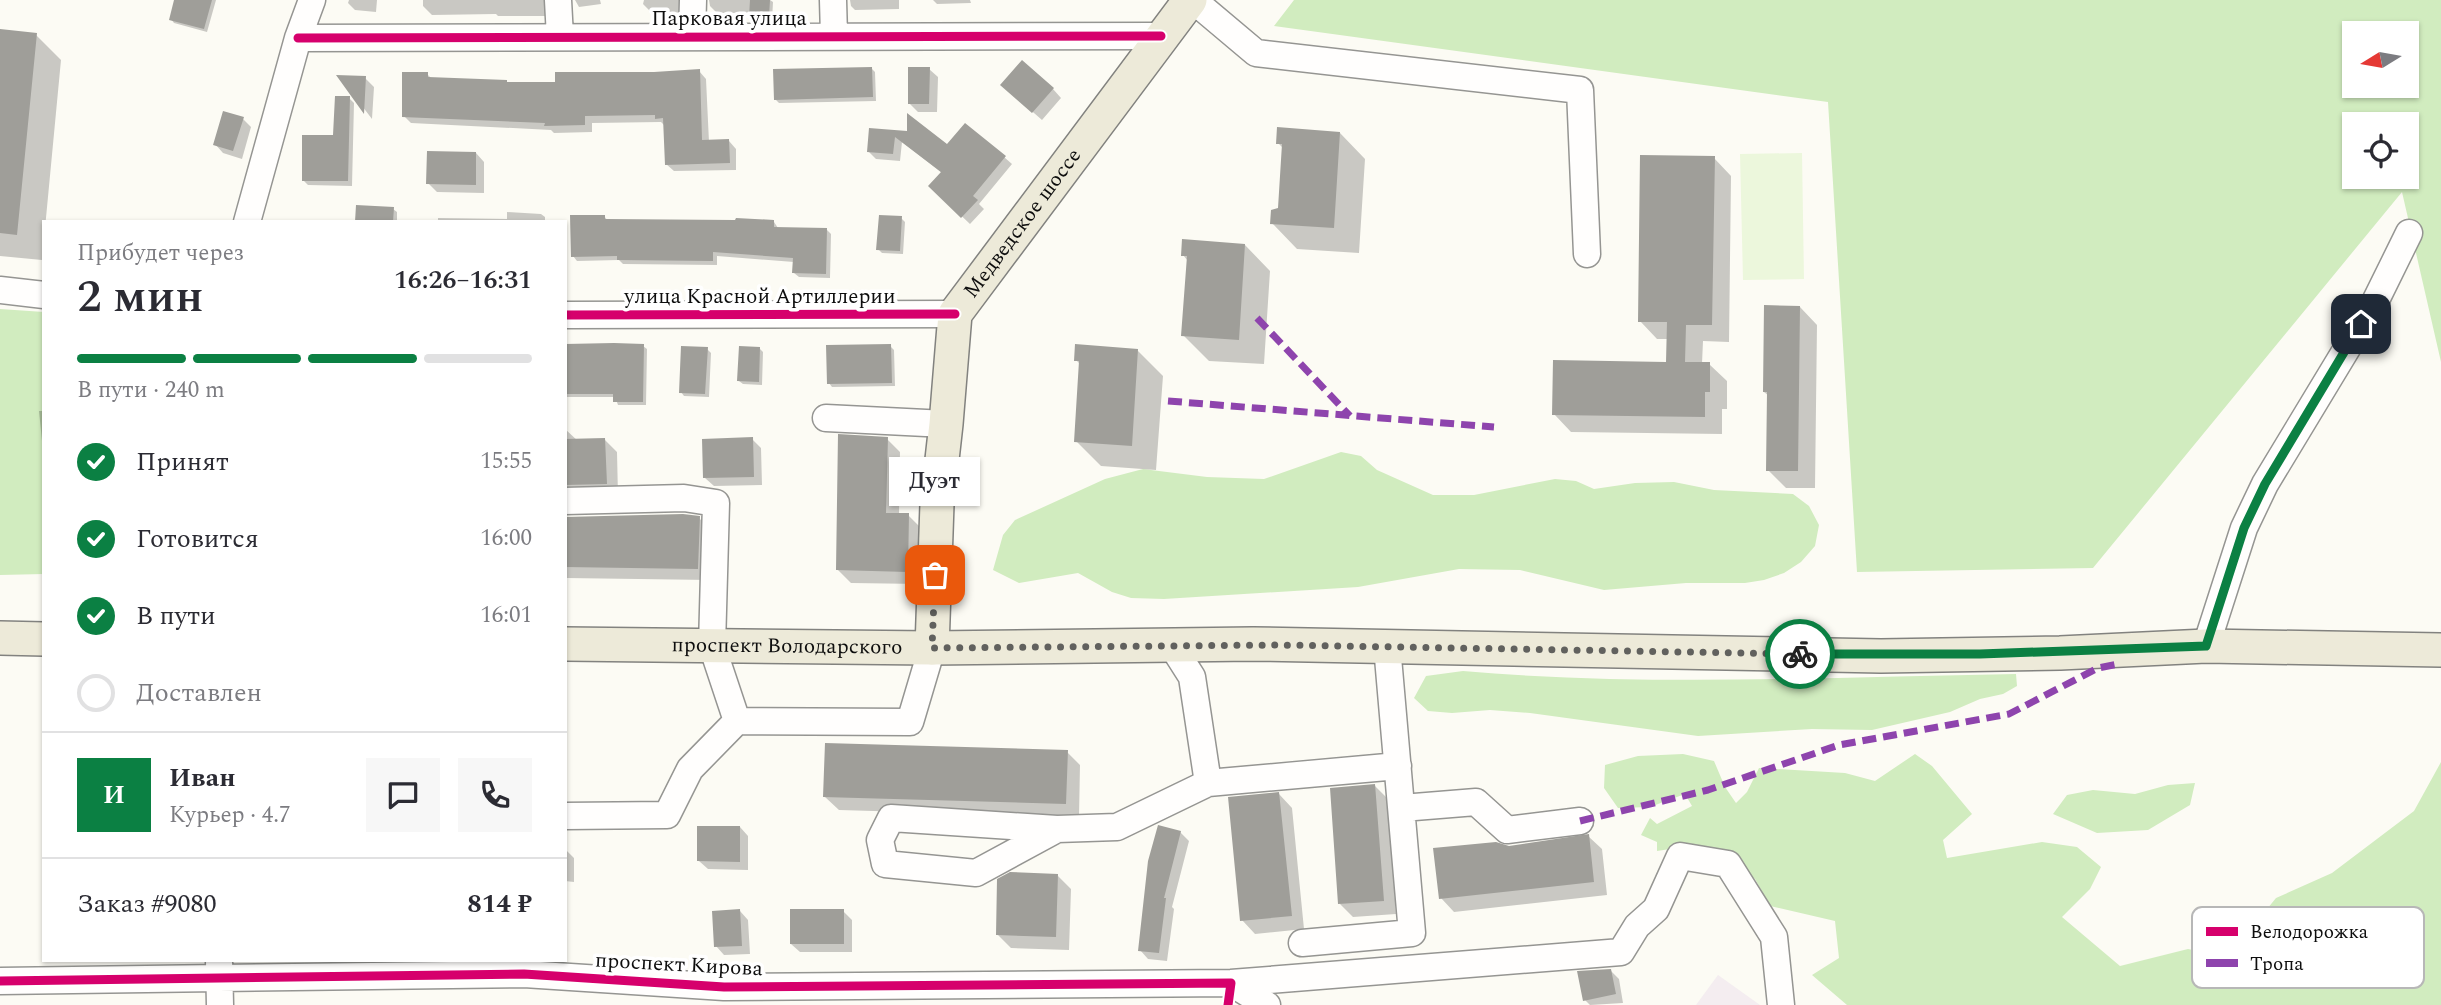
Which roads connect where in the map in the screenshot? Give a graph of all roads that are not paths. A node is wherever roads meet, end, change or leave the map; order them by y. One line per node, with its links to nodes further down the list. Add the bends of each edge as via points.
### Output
1 (312, 0): 10 (street)
2 (558, 0): 8 (street)
3 (693, 0): 9 (street)
4 (833, 0): 6 (street)
5 (1191, 0): 7 (main road, Медведское шоссе); 13 (street, via 1256,53 1580,90)
6 (834, 36): 7 (street, Парковая улица); 9 (street, Парковая улица)
7 (1161, 36): 16 (main road, Медведское шоссе)
8 (560, 37): 9 (street, Парковая улица); 10 (street, Парковая улица)
9 (692, 37)
10 (298, 38): 11 (street)
11 (248, 220)
12 (2409, 233): 27 (street, via 2375,302 2265,484 2244,528)
13 (1587, 254)
14 (0, 290): 15 (street)
15 (42, 295)
16 (954, 314): 17 (street, улица Красной Артиллерии); 19 (main road, Медведское шоссе)
17 (567, 315)
18 (826, 418): 19 (street)
19 (946, 425): 28 (main road, Медведское шоссе, via 937,504)
20 (567, 501): 25 (street, via 684,498 716,503)
21 (0, 638): 22 (main road)
22 (42, 639)
23 (567, 644): 25 (main road, проспект Володарского)
24 (1171, 644): 26 (main road, проспект Володарского); 28 (main road, проспект Володарского); 32 (street, via 1192,677)
25 (712, 646): 28 (main road, проспект Володарского); 30 (street)
26 (1387, 646): 27 (main road, проспект Володарского, via 1943,655); 31 (street)
27 (2206, 646): 29 (main road, проспект Володарского)
28 (932, 648): 30 (street, via 910,722)
29 (2441, 650)
30 (737, 721): 34 (street, via 690,769 667,815)
31 (1398, 766): 32 (street); 33 (street)
32 (1208, 783): 36 (street, via 1116,827)
33 (1402, 808): 35 (street, via 1476,802 1507,830); 37 (street, via 1412,933)
34 (567, 816)
35 (1580, 821)
36 (1057, 830): 36 (street, via 891,818 880,840 886,864 975,873)
37 (1302, 943)
38 (0, 981): 39 (street, проспект Кирова)
39 (220, 982): 40 (street, проспект Кирова, via 524,974 724,987)
40 (1230, 994): 41 (street); 42 (street, проспект Кирова, via 1621,952 1637,926 1656,909 1680,856 1728,864 1774,937)
41 (1267, 1005)
42 (1781, 1005)

